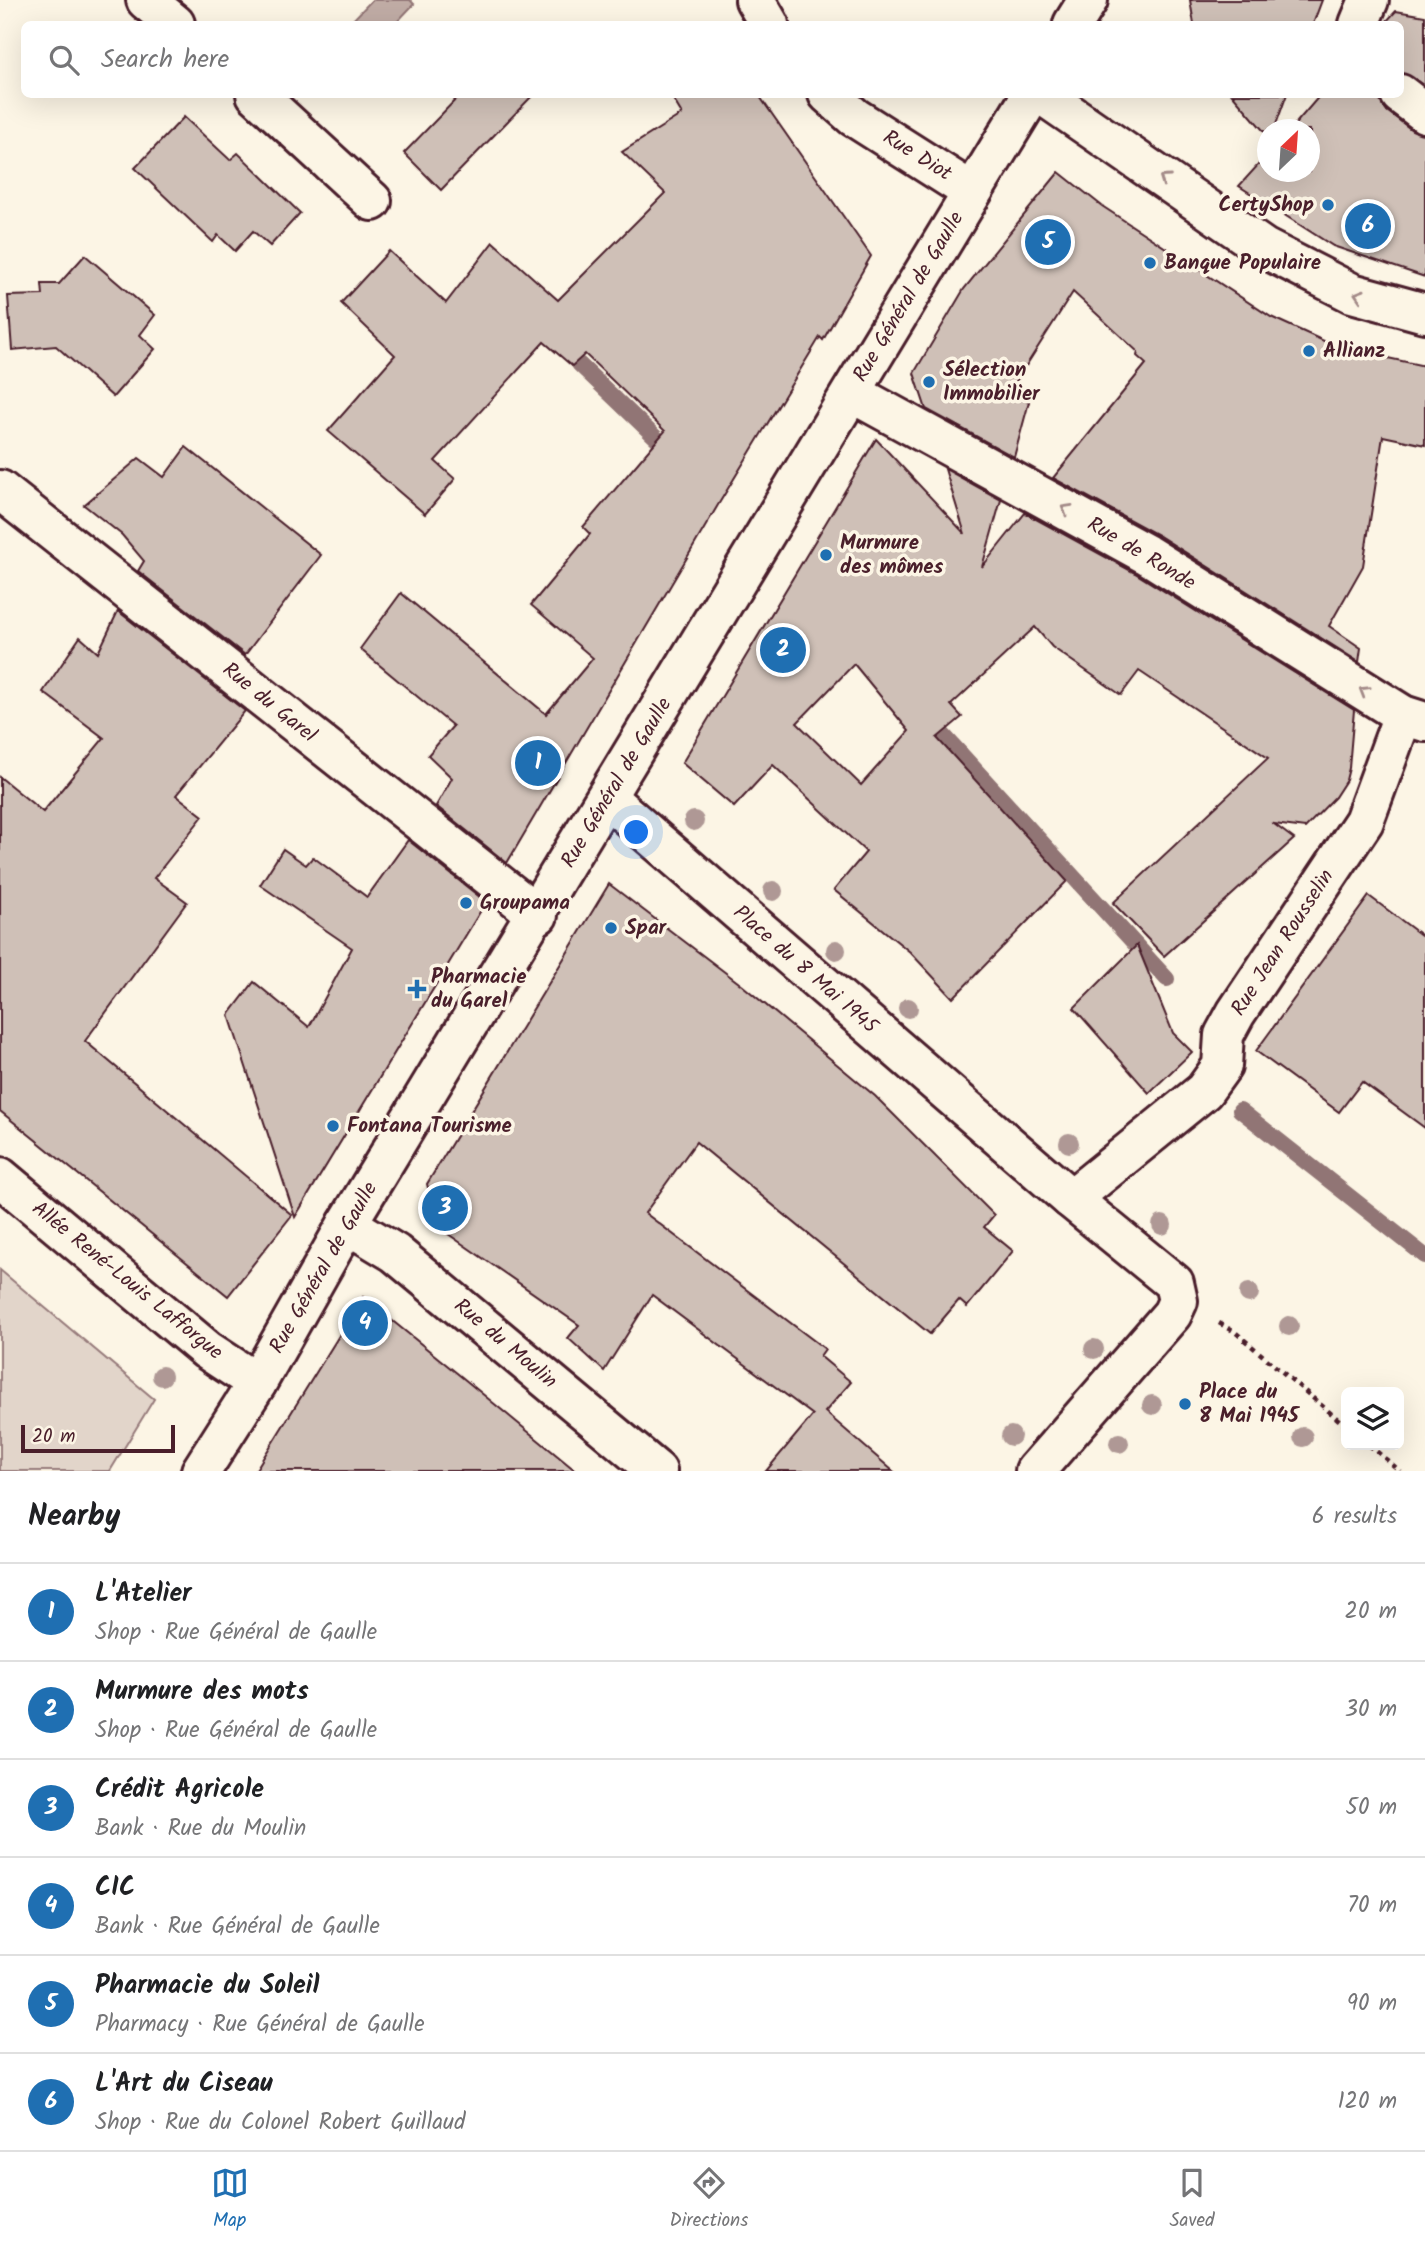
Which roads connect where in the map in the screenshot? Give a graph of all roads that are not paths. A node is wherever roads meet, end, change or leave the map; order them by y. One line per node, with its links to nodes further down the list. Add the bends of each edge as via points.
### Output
1 (146, 0): 5 (street)
2 (755, 0): 6 (street)
3 (1088, 0): 7 (street)
4 (1369, 0): 8 (street)
5 (171, 21)
6 (767, 21)
7 (1075, 21)
8 (1360, 21)
9 (1404, 97): 14 (street)
10 (260, 98): 16 (street)
11 (833, 98): 15 (street, Rue Diot, via 854,117)
12 (1030, 98): 15 (street, Rue Général de Gaulle)
13 (1047, 98): 17 (street, one-way to 13, via 1352,293 1264,248)
14 (1425, 113)
15 (972, 192): 18 (street, Rue Général de Gaulle)
16 (372, 201)
17 (1425, 313)
18 (852, 393): 20 (street, Rue de Ronde, one-way to 18, via 1146,554); 21 (street, Rue Général de Gaulle)
19 (0, 490): 22 (street, Rue du Garel)
20 (1414, 718): 24 (street, Rue Jean Rousselin, via 1364,821 1236,1013 1224,1035 1222,1066 1204,1091)
21 (607, 798): 22 (street, Rue Général de Gaulle); 24 (street, Place du 8 Mai 1945)
22 (538, 915): 25 (street, Rue Général de Gaulle)
23 (0, 1177): 26 (street, Allée René-Louis Lafforgue, via 208,1350)
24 (1071, 1199): 29 (street, Place du 8 Mai 1945, via 1174,1283 1178,1301 1149,1342)
25 (347, 1224): 26 (street, Rue Général de Gaulle); 28 (street, Rue du Moulin, via 395,1252)
26 (257, 1383): 27 (street, Rue Général de Gaulle)
27 (201, 1471)
28 (657, 1471)
29 (1035, 1471)

